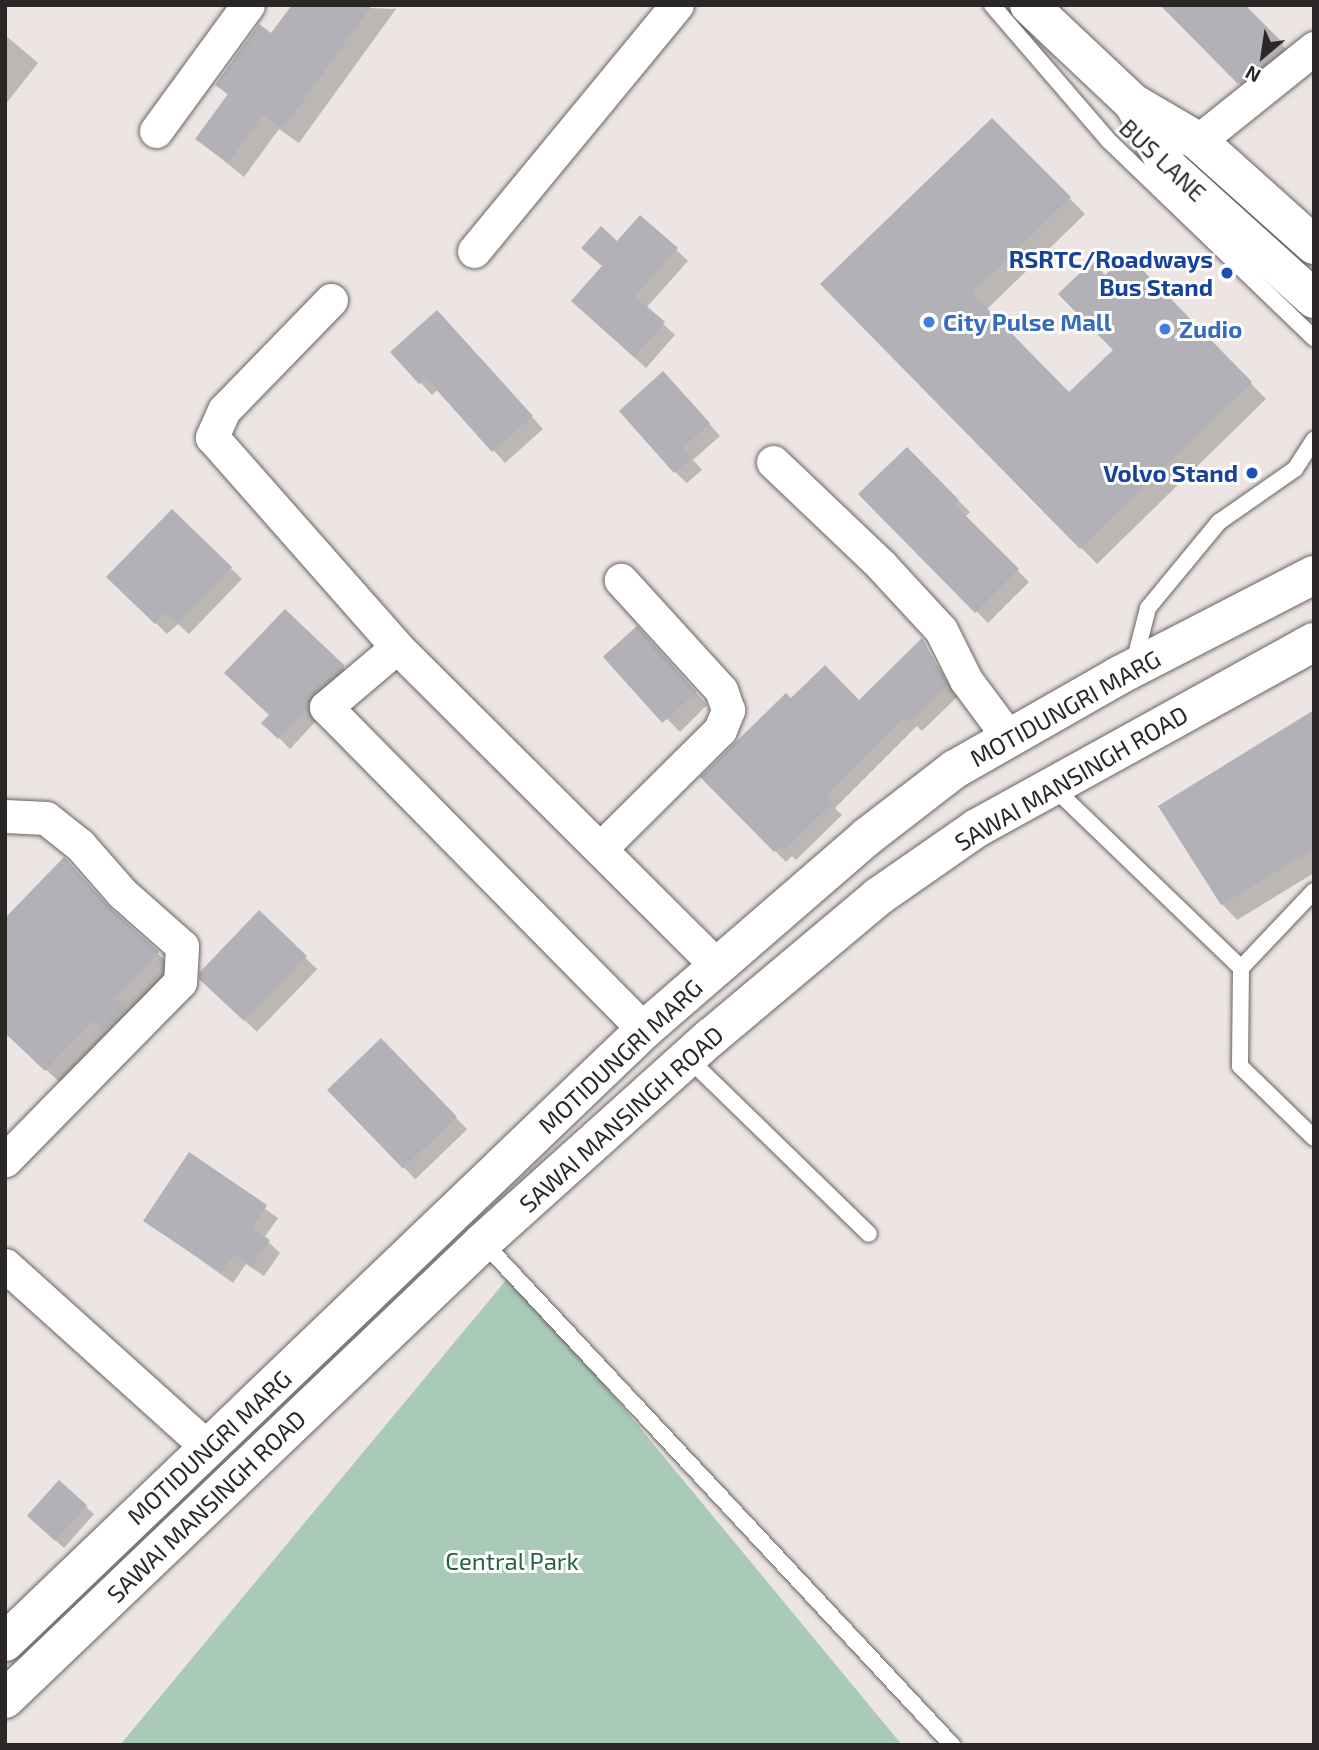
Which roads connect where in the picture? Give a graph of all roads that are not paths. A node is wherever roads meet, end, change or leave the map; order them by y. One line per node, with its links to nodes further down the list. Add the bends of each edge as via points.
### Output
1 (248, 5): 7 (street)
2 (677, 5): 10 (street)
3 (992, 5): 13 (lane, BUS LANE, via 1108,140)
4 (1029, 5): 6 (main road)
5 (1314, 48): 8 (street)
6 (1133, 103): 8 (main road); 11 (main road, via 1168,167)
7 (156, 131)
8 (1198, 141): 9 (main road)
9 (1314, 245)
10 (474, 250)
11 (1314, 299)
12 (331, 300): 18 (street, via 224,410 212,437)
13 (1314, 338)
14 (1314, 440): 20 (lane, via 1295,469 1219,522 1148,608)
15 (773, 462): 21 (street, via 881,565 941,630 966,680)
16 (1309, 576): 20 (main road, MOTIDUNGRI MARG)
17 (621, 580): 24 (street, via 721,690 728,710 720,730)
18 (397, 647): 24 (street); 28 (street, via 326,707)
19 (1311, 647): 22 (main road, SAWAI MANSINGH ROAD)
20 (1133, 668): 21 (main road, MOTIDUNGRI MARG)
21 (1009, 738): 26 (main road, MOTIDUNGRI MARG, via 955,769 868,836)
22 (1052, 786): 27 (lane); 29 (main road, SAWAI MANSINGH ROAD, via 977,828 879,896)
23 (5, 816): 31 (street, via 46,818 80,845 122,893 182,946 180,982)
24 (600, 849): 26 (street)
25 (1314, 891): 27 (lane)
26 (717, 966): 28 (main road, MOTIDUNGRI MARG)
27 (1241, 968): 30 (lane, via 1240,1066)
28 (645, 1030): 35 (main road, MOTIDUNGRI MARG)
29 (688, 1058): 32 (lane); 33 (main road, SAWAI MANSINGH ROAD)
30 (1314, 1138)
31 (5, 1160)
32 (869, 1234)
33 (484, 1242): 37 (main road, SAWAI MANSINGH ROAD); 38 (lane)
34 (5, 1265): 35 (street)
35 (208, 1448): 36 (main road, MOTIDUNGRI MARG)
36 (5, 1642)
37 (5, 1699)
38 (953, 1745)

